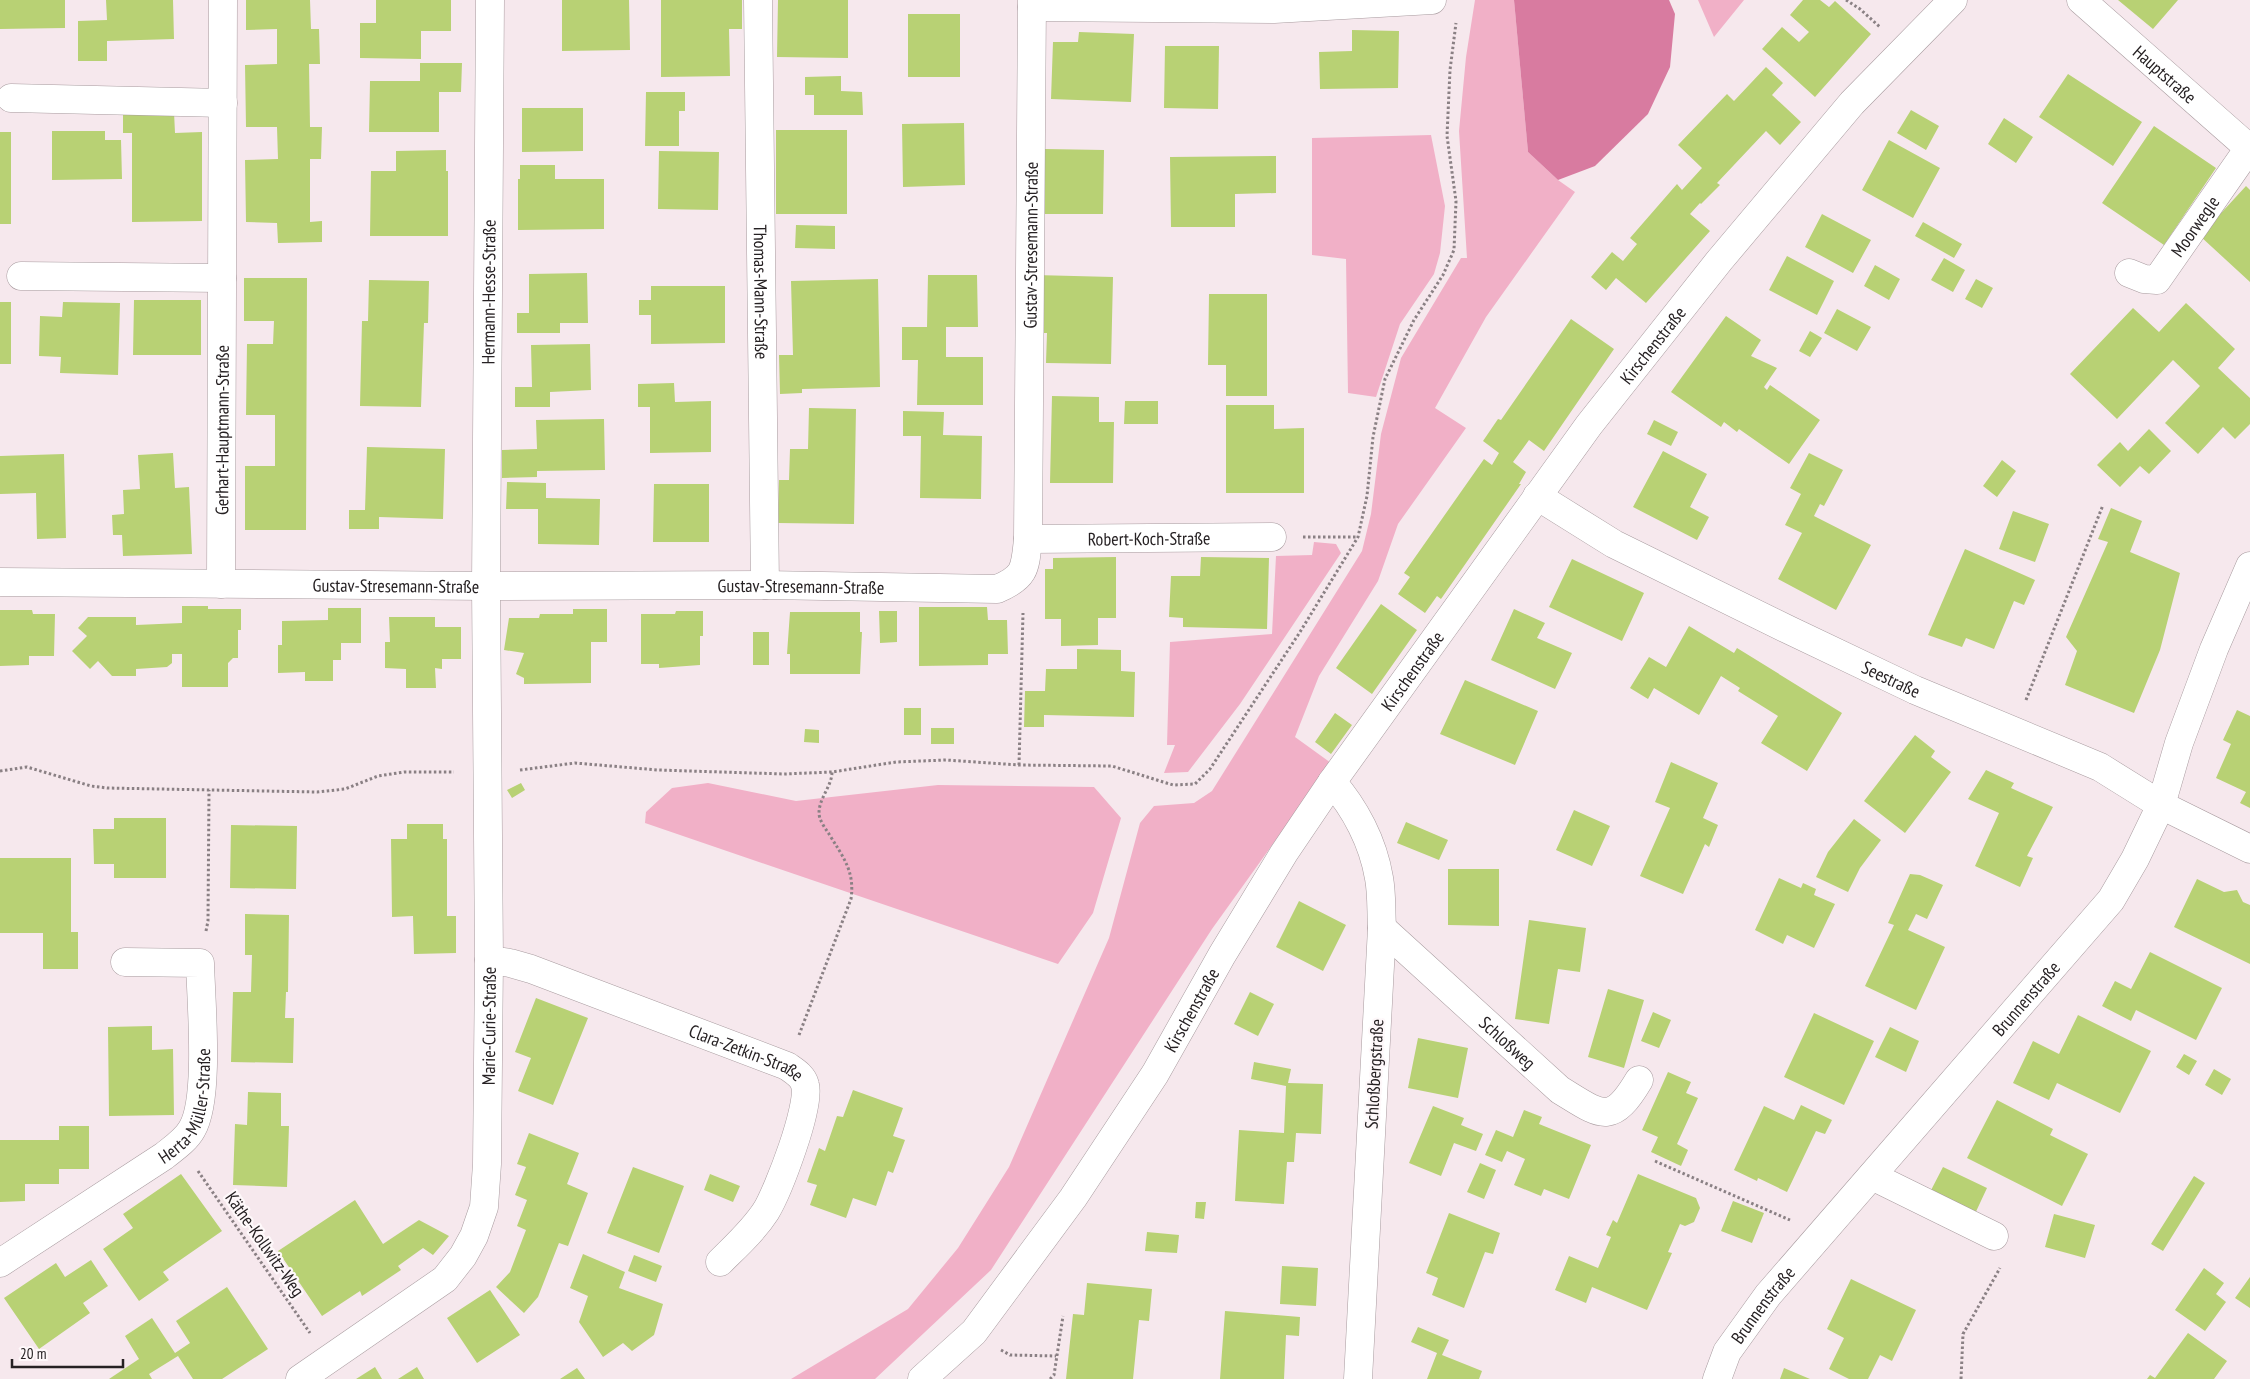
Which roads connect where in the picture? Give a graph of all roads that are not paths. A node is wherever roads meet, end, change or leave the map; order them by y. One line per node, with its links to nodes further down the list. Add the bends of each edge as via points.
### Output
1 (223, 0): 9 (street, Gerhart-Hauptmann-Straße)
2 (490, 0): 21 (street, Hermann-Hesse-Straße)
3 (758, 0): 20 (street, Thomas-Mann-Straße)
4 (1432, 0): 7 (street, via 1274,9)
5 (1953, 0): 14 (street, Kirschenstraße, via 1852,103 1719,262 1589,425)
6 (2081, 0): 10 (street, Hauptstraße)
7 (1032, 4): 16 (street, Gustav-Stresemann-Straße)
8 (11, 98): 9 (street)
9 (223, 102): 13 (street, Gerhart-Hauptmann-Straße)
10 (2249, 149): 11 (street, Moorwegle, via 2157,280 2144,279)
11 (2129, 272)
12 (21, 276): 13 (street)
13 (222, 278): 19 (street, Gerhart-Hauptmann-Straße)
14 (1537, 496): 23 (street, Kirschenstraße); 24 (street, Seestraße, via 1614,544 1787,630 1915,690 2100,767)
15 (1272, 537): 16 (street, Robert-Koch-Straße)
16 (1028, 539): 20 (street, Gustav-Stresemann-Straße, via 1025,566 1014,582 997,590)
17 (2250, 566): 22 (street, Brunnenstraße)
18 (0, 582): 19 (street, Gustav-Stresemann-Straße)
19 (221, 584): 21 (street, Gustav-Stresemann-Straße)
20 (765, 585): 21 (street, Gustav-Stresemann-Straße)
21 (486, 586): 27 (street, Marie-Curie-Straße)
22 (2240, 616): 24 (street, Brunnenstraße, via 2214,649 2179,743)
23 (1332, 782): 26 (street, Schloßbergstraße, via 1348,799 1367,837 1379,878); 35 (street, Kirschenstraße, via 1278,861 1155,1074 1073,1198 974,1332)
24 (2161, 805): 25 (street, Seestraße); 30 (street, Brunnenstraße, via 2135,859 2110,900)
25 (2250, 849)
26 (1382, 928): 29 (street, Schloßweg, via 1560,1090 1594,1111 1613,1112 1626,1102); 36 (street, Schloßbergstraße)
27 (489, 960): 32 (street, Clara-Zetkin-Straße, via 531,970 787,1066 805,1083 807,1095 802,1118 766,1210 749,1233); 34 (street, Marie-Curie-Straße, via 487,1164 484,1207 474,1236 445,1279)
28 (125, 962): 33 (street, Herta-Müller-Straße, via 200,963 203,1085 200,1110 192,1129 164,1156)
29 (1639, 1080)
30 (1872, 1176): 31 (street); 37 (street, Brunnenstraße, via 1762,1302 1727,1352)
31 (1994, 1236)
32 (720, 1262)
33 (0, 1263)
34 (300, 1379)
35 (922, 1379)
36 (1358, 1379)
37 (1717, 1379)

